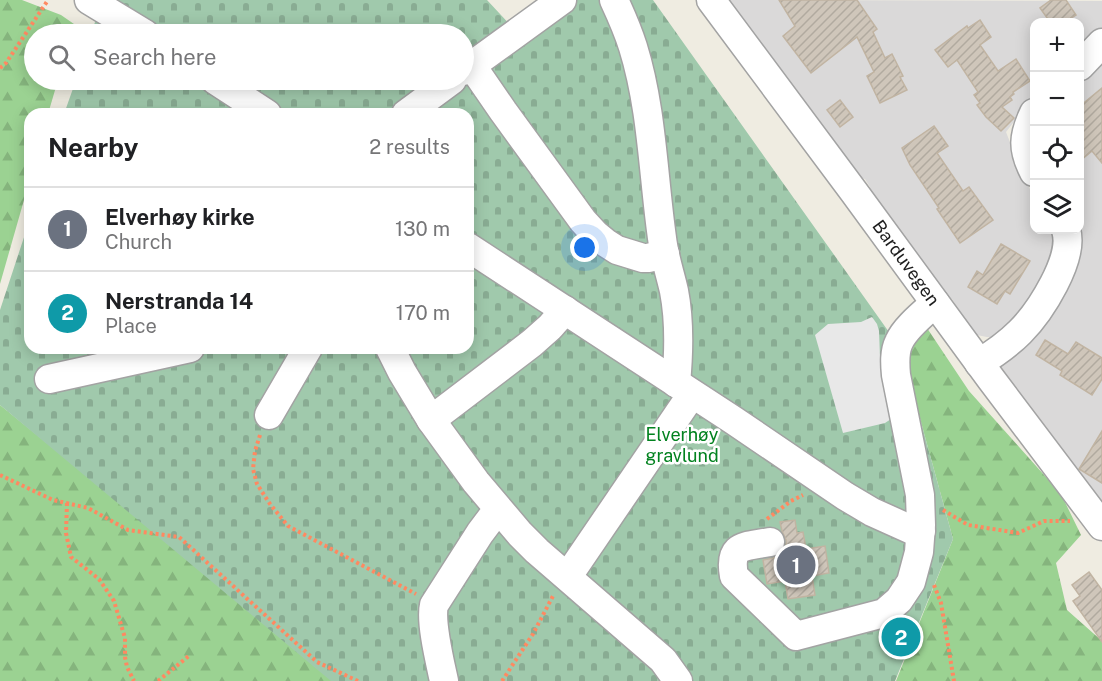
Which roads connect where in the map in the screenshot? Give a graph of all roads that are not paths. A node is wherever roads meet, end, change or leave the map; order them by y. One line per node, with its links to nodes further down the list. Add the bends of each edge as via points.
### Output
1 (89, 0): 5 (street)
2 (562, 0): 8 (street)
3 (614, 0): 18 (street, via 637,62)
4 (711, 0): 19 (street, Barduvegen)
5 (129, 24)
6 (1102, 43): 7 (street)
7 (1084, 62)
8 (474, 63)
9 (474, 85): 18 (street, via 513,126 595,234 613,248 638,257)
10 (230, 90): 12 (street)
11 (438, 90): 13 (street)
12 (258, 108)
13 (414, 108)
14 (1030, 122): 15 (street, via 1025,143)
15 (1030, 163)
16 (1067, 234): 24 (street, via 1065,258 1039,309 1010,341)
17 (474, 252): 20 (street)
18 (665, 254): 26 (street, via 674,294)
19 (935, 303): 24 (street, Barduvegen); 32 (street, via 898,342 895,357 920,495)
20 (565, 310): 26 (street); 28 (street, via 532,343)
21 (163, 354): 25 (street)
22 (305, 354): 27 (street)
23 (393, 354): 28 (street)
24 (979, 363): 30 (street, Barduvegen)
25 (49, 379)
26 (684, 388): 32 (street, via 872,512 912,530); 33 (street)
27 (269, 415)
28 (431, 420): 29 (street)
29 (498, 509): 33 (street, via 537,551); 34 (street, via 434,605)
30 (1101, 525)
31 (770, 542): 32 (street, via 740,548 732,563 734,576 796,636 884,613 911,582)
32 (920, 542)
33 (568, 576): 35 (street, via 663,660)
34 (444, 681)
35 (678, 681)

